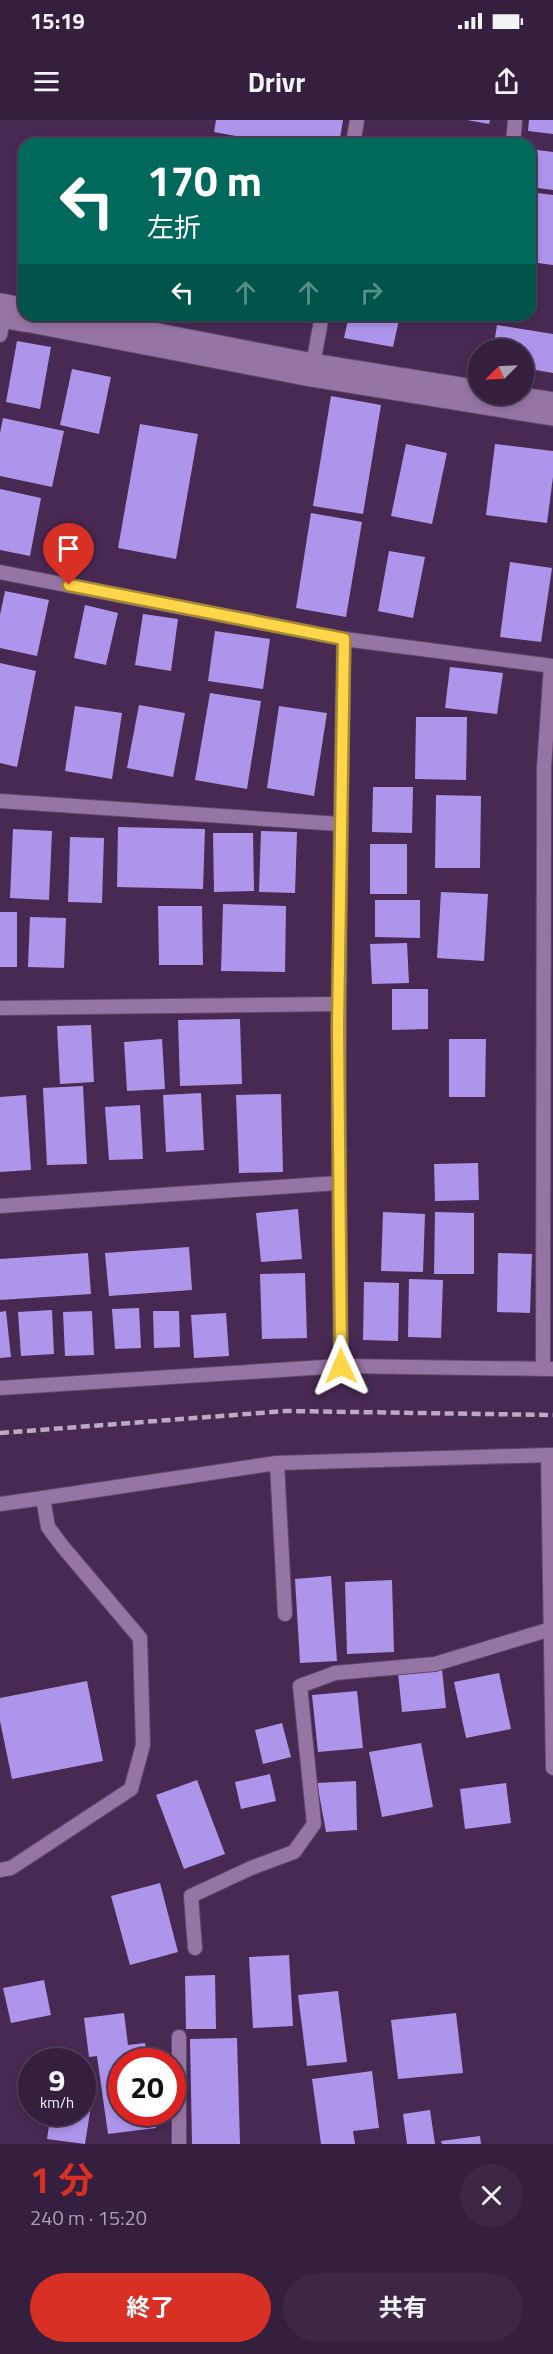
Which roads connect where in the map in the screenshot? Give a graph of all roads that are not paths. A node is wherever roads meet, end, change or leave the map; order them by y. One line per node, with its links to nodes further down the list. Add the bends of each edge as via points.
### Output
1 (357, 120): 3 (lane)
2 (515, 120): 4 (lane)
3 (354, 138)
4 (514, 138)
5 (34, 321): 7 (street)
6 (321, 321): 7 (lane)
7 (312, 370): 8 (street)
8 (553, 409)
9 (0, 572): 10 (lane)
10 (344, 639): 11 (lane); 13 (lane)
11 (552, 666): 19 (lane, via 544,768)
12 (0, 801): 13 (lane)
13 (340, 824): 14 (lane)
14 (338, 1004): 15 (lane); 16 (lane)
15 (0, 1008)
16 (338, 1183): 17 (lane); 18 (lane)
17 (0, 1206)
18 (341, 1366): 19 (lane); 20 (lane)
19 (548, 1369)
20 (0, 1388)
21 (550, 1455): 22 (lane); 26 (lane)
22 (277, 1463): 23 (lane); 25 (lane)
23 (43, 1498): 24 (lane); 28 (lane, via 48,1527 140,1638 143,1745 131,1788 11,1868)
24 (0, 1504)
25 (285, 1614)
26 (551, 1629): 27 (lane); 29 (lane, via 435,1664 335,1673 300,1686 314,1824 294,1852 191,1896)
27 (553, 1768)
28 (0, 1870)
29 (195, 1948)
30 (179, 2037): 31 (lane)
31 (179, 2144)

